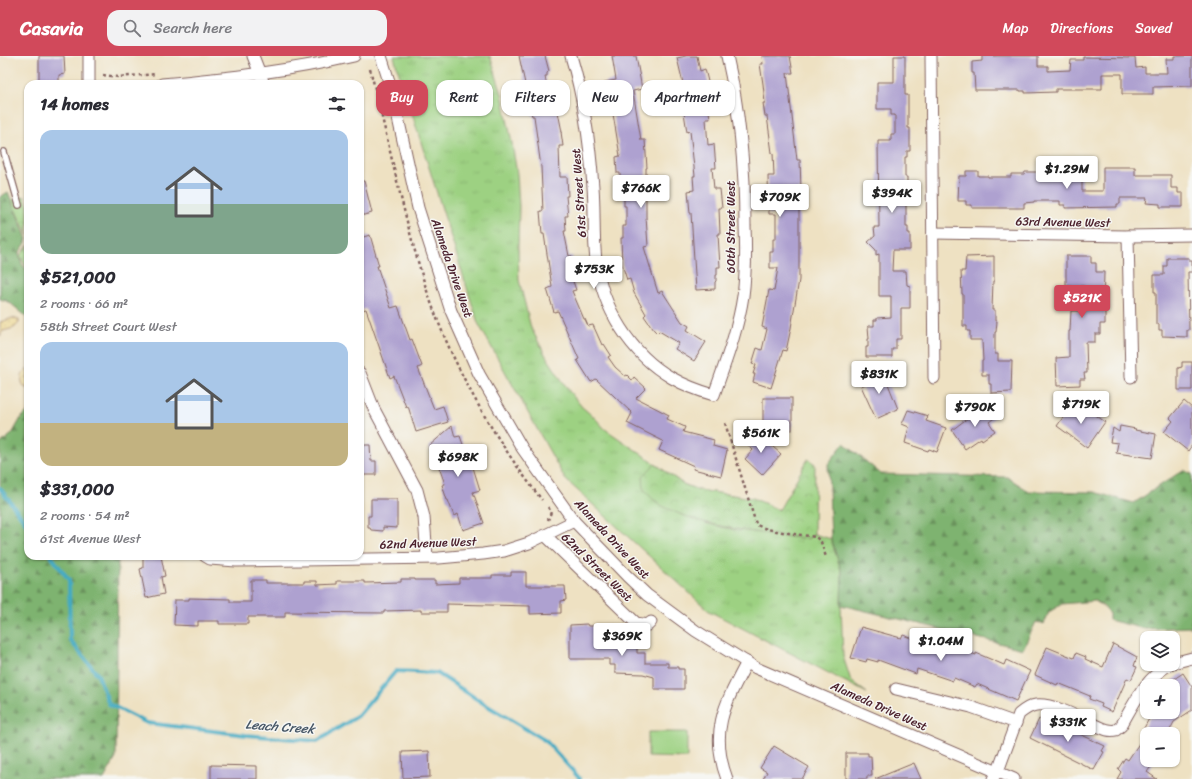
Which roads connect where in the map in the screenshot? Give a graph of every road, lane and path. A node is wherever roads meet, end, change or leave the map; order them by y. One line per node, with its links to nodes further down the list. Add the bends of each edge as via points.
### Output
1 (88, 56): 9 (street)
2 (253, 56): 8 (street)
3 (354, 56): 8 (street, via 296,68)
4 (381, 56): 23 (street, Alameda Drive West, via 392,91 418,208 451,311 479,374 522,448)
5 (572, 56): 19 (street, 61st Street West, via 590,149 596,260 609,307 634,347 652,364 685,384)
6 (727, 56): 19 (street, 60th Street West, via 736,101 741,147 746,249 739,318)
7 (931, 56): 13 (street)
8 (262, 79): 10 (street)
9 (89, 80)
10 (242, 80)
11 (4, 152): 12 (lane)
12 (19, 205)
13 (933, 233): 15 (street, 63rd Avenue West); 17 (street)
14 (1192, 235): 15 (street, 63rd Avenue West)
15 (1128, 236): 16 (street)
16 (1131, 376)
17 (934, 378)
18 (364, 384): 26 (street, via 374,409 417,490 424,517)
19 (714, 395)
20 (725, 423): 25 (path, via 756,524 768,529 816,537 821,542)
21 (551, 512): 22 (path)
22 (554, 516)
23 (574, 521): 24 (street, 62nd Avenue West); 33 (street, Alameda Drive West, via 653,599 696,631)
24 (546, 536): 26 (street, 62nd Avenue West, via 504,551); 30 (street, 62nd Street West, via 636,623 648,625)
25 (826, 557)
26 (427, 558): 27 (street, 62nd Avenue West)
27 (364, 559)
28 (223, 560): 29 (street, 62nd Avenue West)
29 (300, 560)
30 (652, 622)
31 (1192, 658): 32 (street)
32 (1180, 661)
33 (747, 662): 37 (street, Alameda Drive West); 38 (street, via 721,716 718,738)
34 (1160, 671): 36 (street, via 1144,688 1116,730 1107,731 1059,709 1044,705 1026,709)
35 (896, 689): 36 (street, via 970,707)
36 (1016, 723): 37 (street)
37 (995, 775): 39 (street, Alameda Drive West)
38 (727, 779)
39 (1014, 779)

